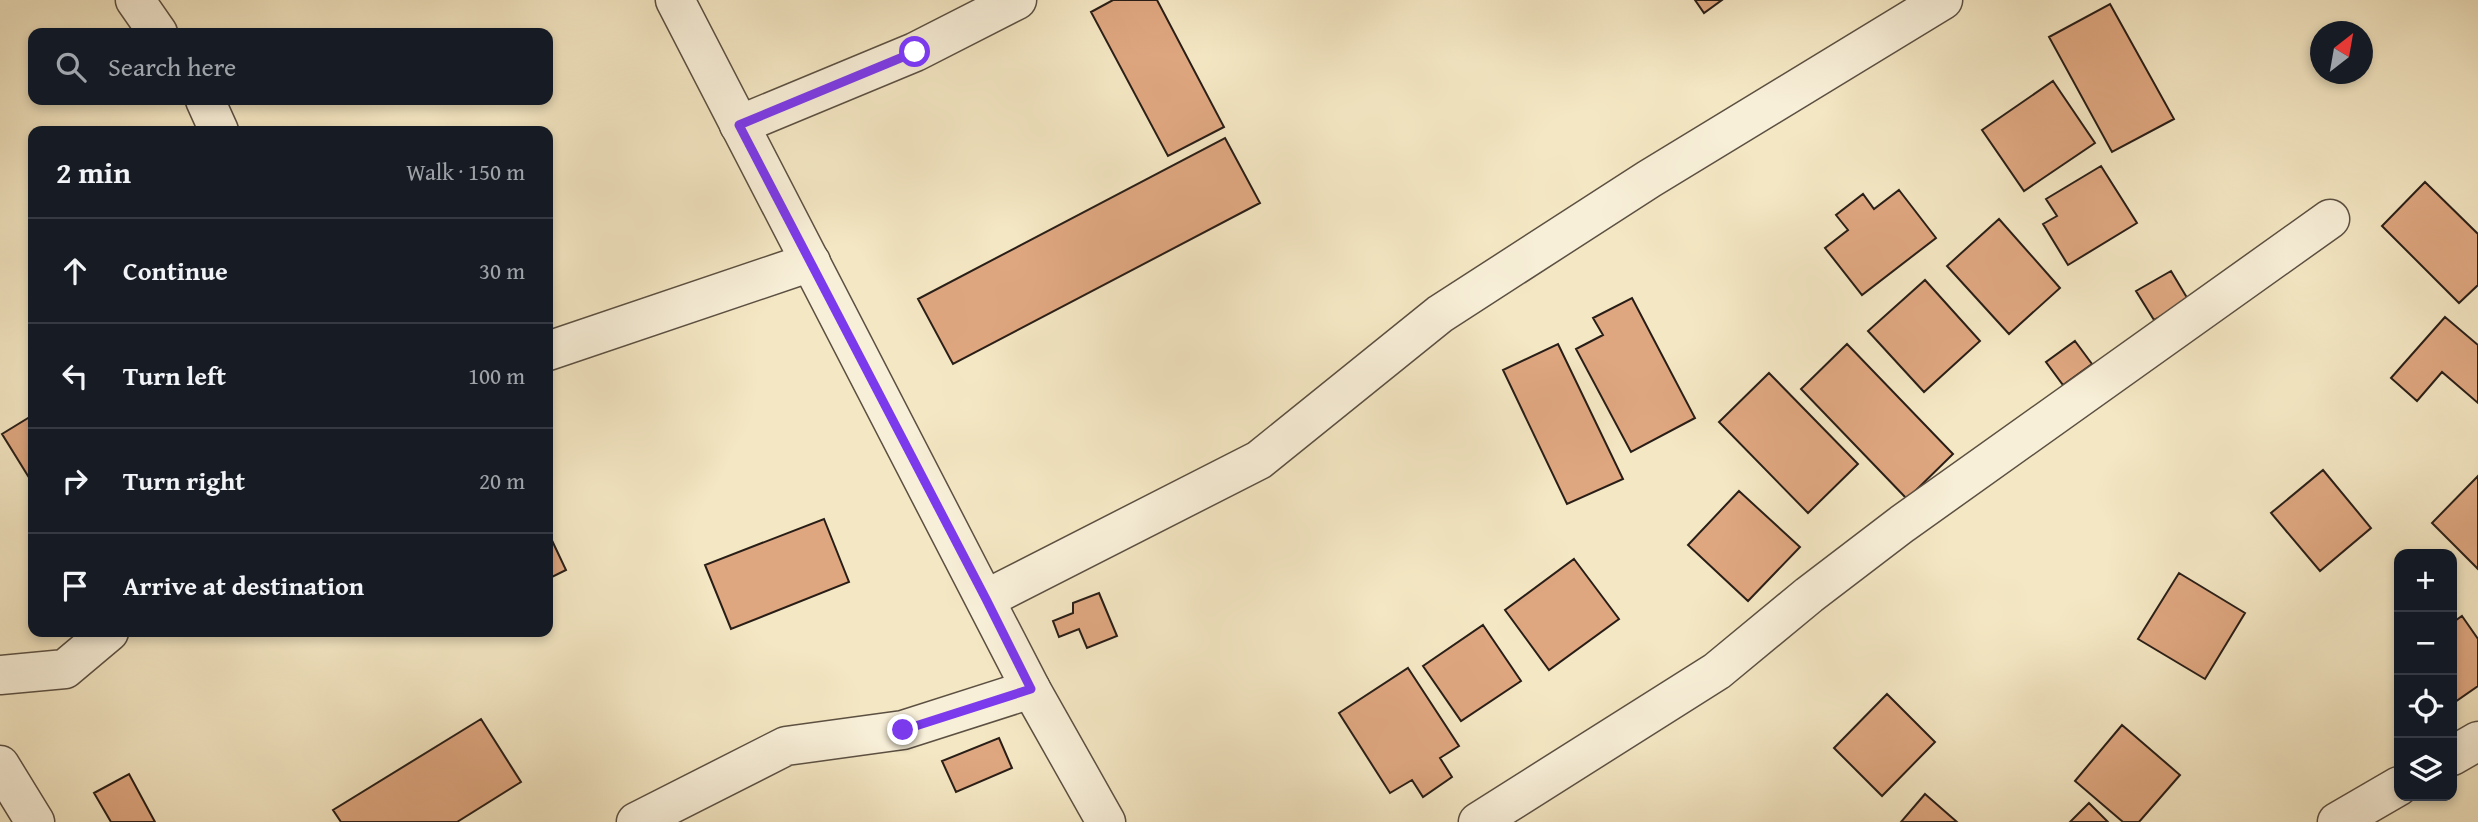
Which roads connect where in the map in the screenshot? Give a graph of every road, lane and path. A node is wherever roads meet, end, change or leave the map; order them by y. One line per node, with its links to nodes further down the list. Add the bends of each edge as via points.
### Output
1 (135, 0): 5 (street)
2 (675, 0): 7 (street)
3 (1017, 0): 7 (street, via 915,52)
4 (1943, 0): 12 (street, via 1649,179 1440,314 1259,460)
5 (155, 28)
6 (207, 105): 8 (street)
7 (739, 125): 10 (street)
8 (217, 126)
9 (2330, 219): 23 (street, via 1902,524 1717,671)
10 (811, 262): 11 (street); 12 (street)
11 (553, 349)
12 (986, 599): 15 (street)
13 (103, 637): 14 (street, via 65,669)
14 (0, 675)
15 (1031, 689): 20 (street, via 903,730 786,746); 22 (street)
16 (2478, 741): 17 (street)
17 (2457, 753)
18 (0, 765): 21 (street)
19 (2394, 789): 24 (street)
20 (638, 821)
21 (35, 822)
22 (1106, 822)
23 (1478, 822)
24 (2337, 822)

